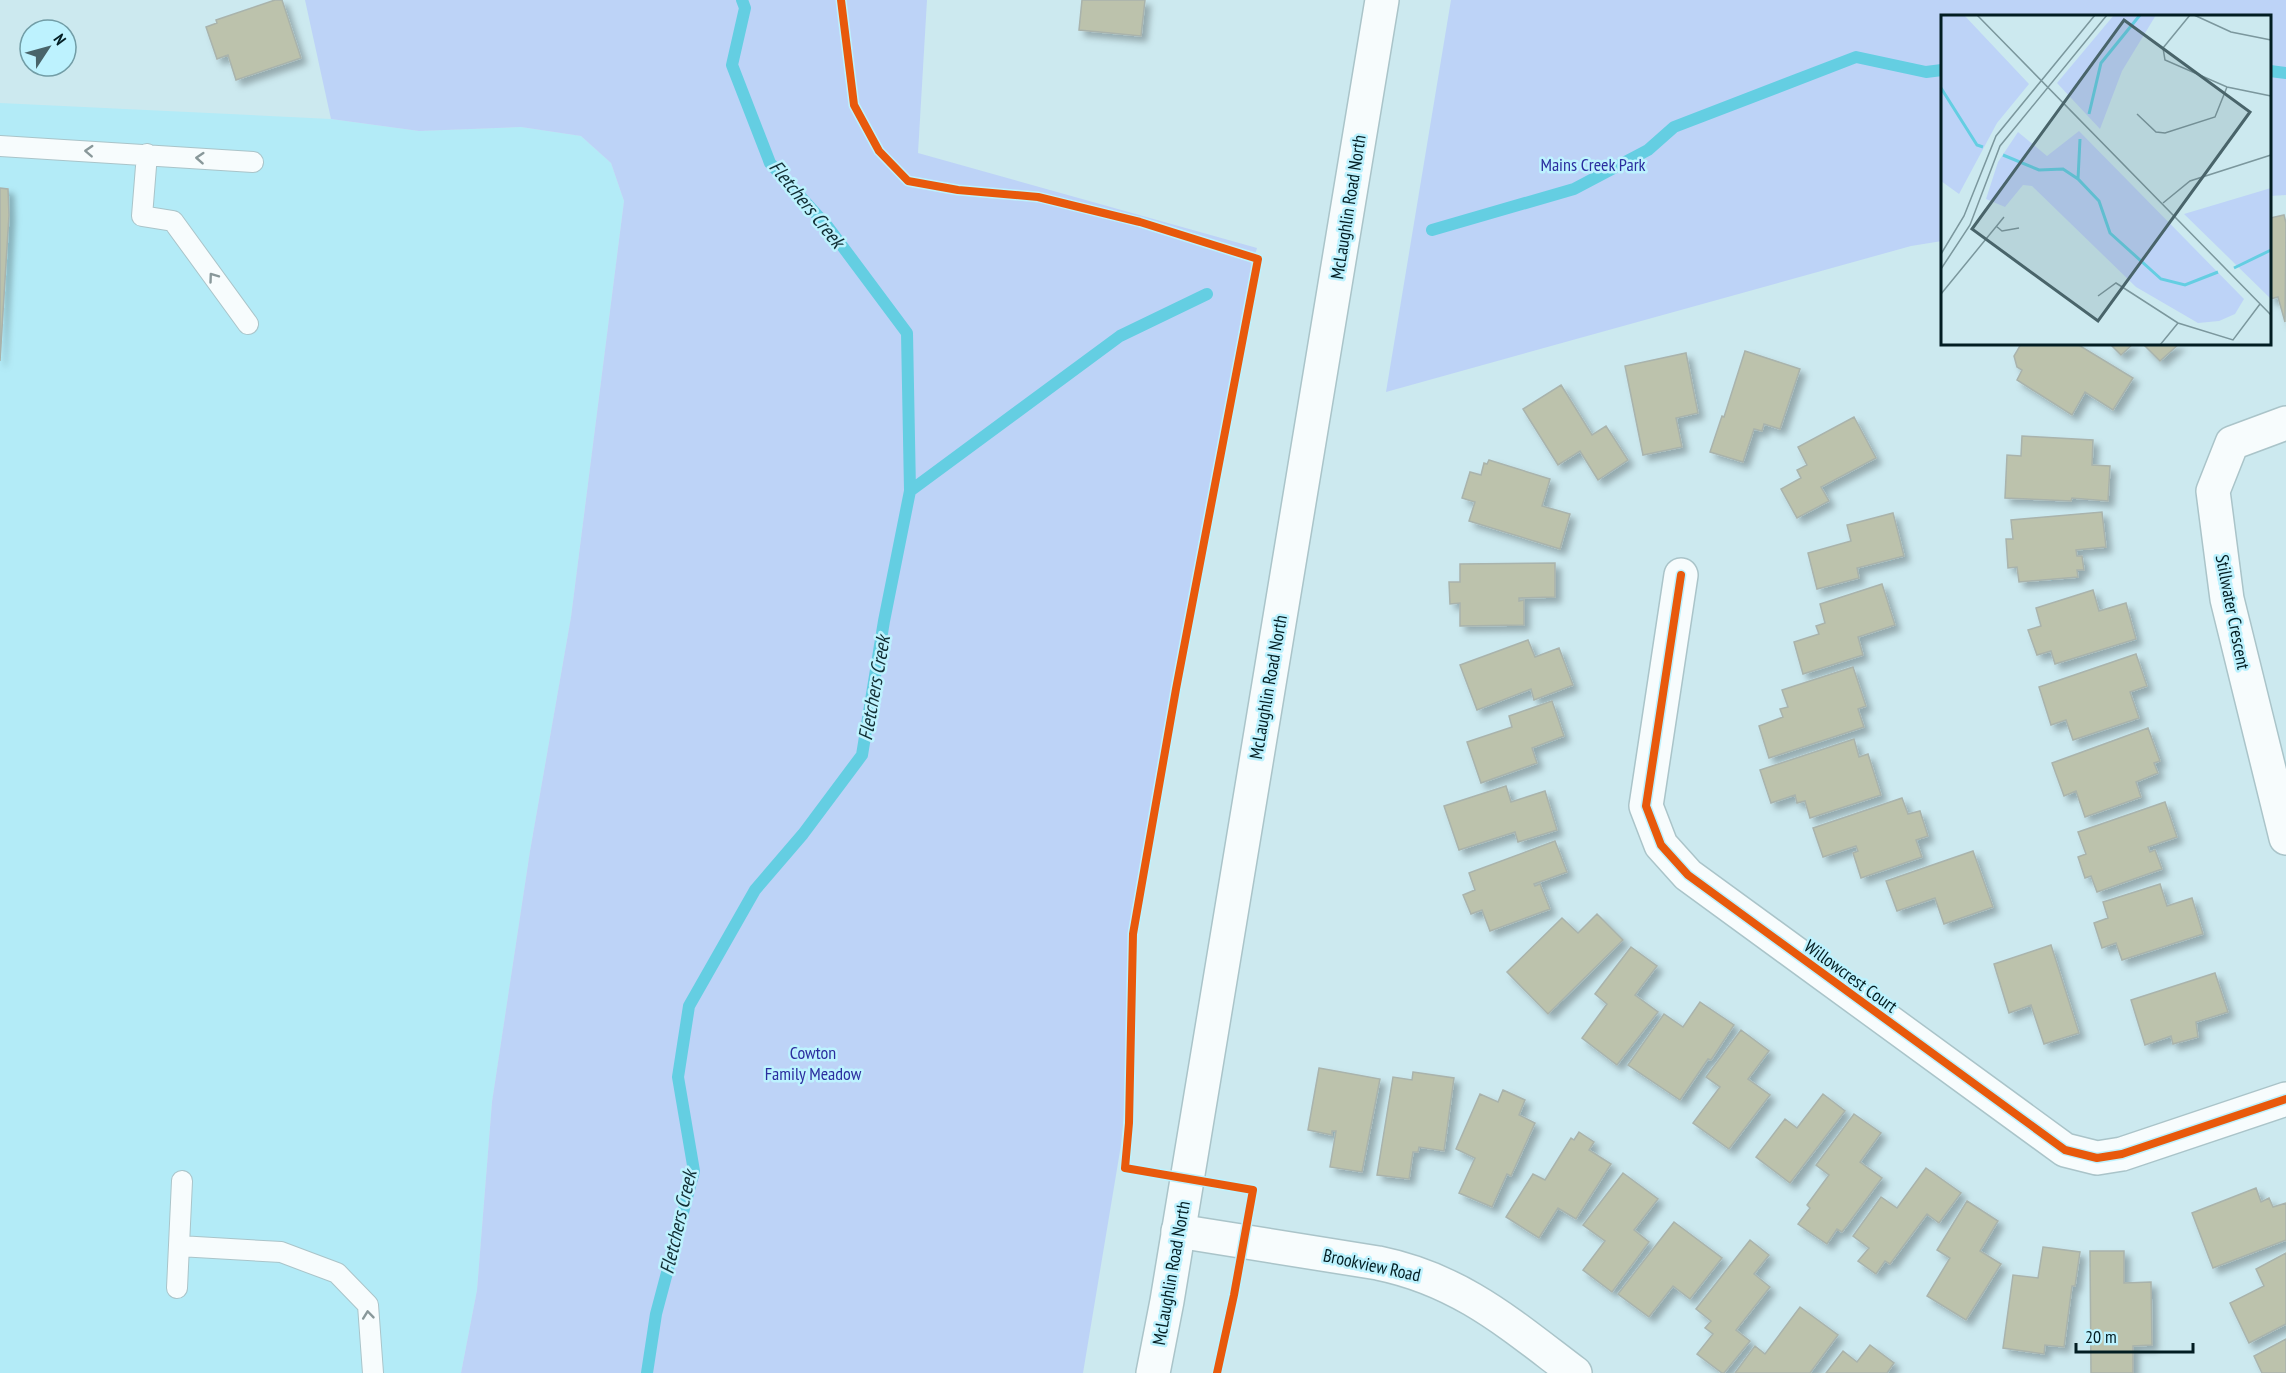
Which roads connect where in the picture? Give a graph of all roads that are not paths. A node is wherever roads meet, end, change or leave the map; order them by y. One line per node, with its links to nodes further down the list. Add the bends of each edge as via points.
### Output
1 (1382, 0): 11 (street, McLaughlin Road North)
2 (0, 146): 3 (lane, one-way to 2)
3 (147, 154): 4 (lane, one-way to 3); 5 (lane, one-way to 3, via 173,222 142,216)
4 (253, 162)
5 (248, 324)
6 (2286, 423): 8 (street, Stillwater Crescent, via 2232,443 2213,491 2227,599)
7 (1681, 575): 9 (street, Willowcrest Court, via 1646,806 1661,845 1688,875 2065,1150 2097,1158 2122,1154)
8 (2286, 838)
9 (2286, 1099)
10 (182, 1181): 12 (lane)
11 (1178, 1231): 15 (street, McLaughlin Road North); 16 (street, Brookview Road, via 1378,1263 1429,1277 1476,1301)
12 (179, 1246): 13 (lane); 14 (lane, one-way to 12, via 368,1305 337,1273 281,1252)
13 (177, 1288)
14 (373, 1373)
15 (1153, 1373)
16 (1575, 1373)

